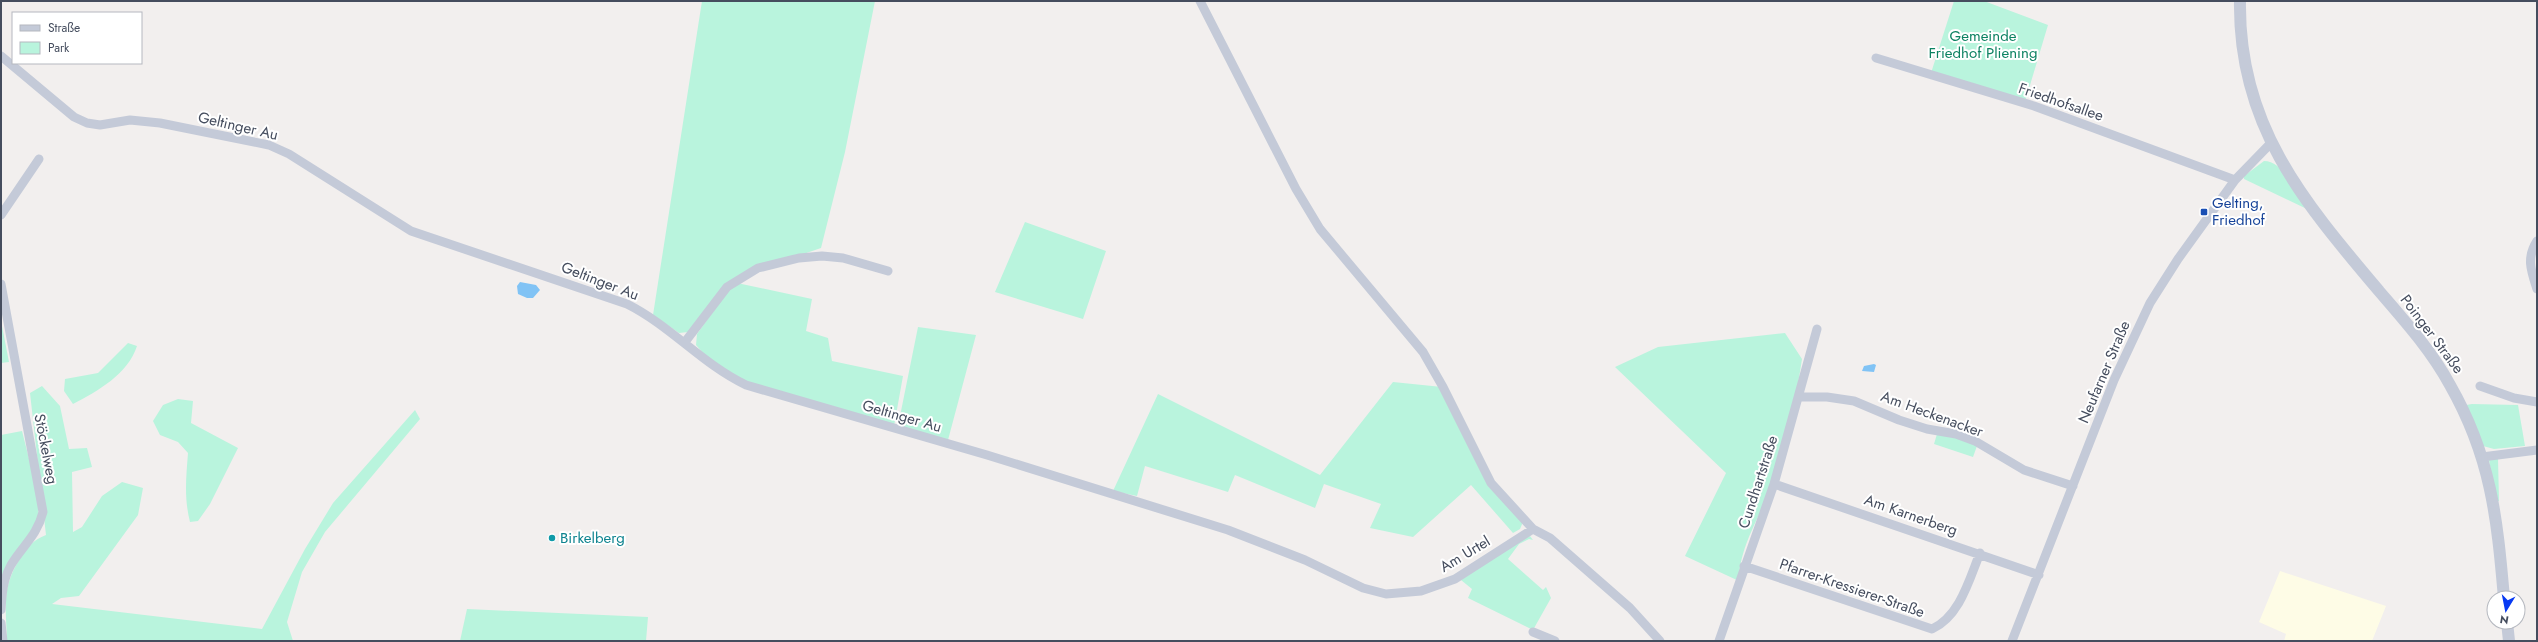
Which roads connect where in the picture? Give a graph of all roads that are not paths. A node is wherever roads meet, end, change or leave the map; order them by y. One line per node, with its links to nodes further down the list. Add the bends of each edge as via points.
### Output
1 (1200, 1): 22 (street, via 1296,189 1320,228 1423,352 1491,483)
2 (2240, 1): 5 (street, Poinger Straße, via 2241,40 2250,91)
3 (1, 56): 14 (street, Geltinger Au, via 74,117 87,123 114,124 130,120 269,145 289,154 411,231 610,297 644,313)
4 (1876, 58): 7 (street, Friedhofsallee, via 2034,106)
5 (2271, 143): 7 (street, Neufarner Straße); 19 (street, Poinger Straße, via 2314,214 2408,324 2438,364 2465,412)
6 (39, 158): 8 (street)
7 (2235, 180): 21 (street, Neufarner Straße, via 2150,303 2114,380)
8 (1, 215)
9 (2537, 241): 12 (street, via 2531,250 2530,265)
10 (888, 271): 14 (street, via 843,258 822,256 799,258 758,268 728,287)
11 (1, 284): 28 (street, Stöckelweg, via 43,512 33,538 12,564 5,578)
12 (2537, 289)
13 (1817, 329): 16 (street, Cundhartstraße)
14 (685, 342): 23 (street, Geltinger Au, via 717,369 763,391 987,455)
15 (2480, 386): 17 (street, via 2514,398)
16 (1798, 397): 20 (street, Cundhartstraße); 21 (street, Am Heckenacker, via 1827,397 1854,401 1906,422 1956,434 1975,441 2024,470)
17 (2537, 402)
18 (2537, 450): 19 (street)
19 (2482, 457): 27 (street, Poinger Straße, via 2495,506)
20 (1774, 484): 24 (street, Am Karnerberg); 25 (street, Cundhartstraße)
21 (2073, 486): 26 (street, Neufarner Straße)
22 (1533, 529): 23 (street, Am Urtel, via 1455,579 1421,591 1397,594 1363,588); 34 (street, via 1550,538 1630,608)
23 (1249, 538)
24 (1980, 553): 25 (street, Pfarrer-Kressierer-Straße, via 1962,597 1950,616 1941,625 1932,629); 26 (street, Am Karnerberg)
25 (1744, 566): 35 (street, Cundhartstraße)
26 (2039, 575): 36 (street, Neufarner Straße)
27 (2503, 590)
28 (1, 610)
29 (1, 623): 32 (street)
30 (2508, 630): 37 (street)
31 (1533, 632): 33 (street)
32 (3, 641)
33 (1555, 641)
34 (1660, 641)
35 (1719, 641)
36 (2012, 641)
37 (2509, 641)

